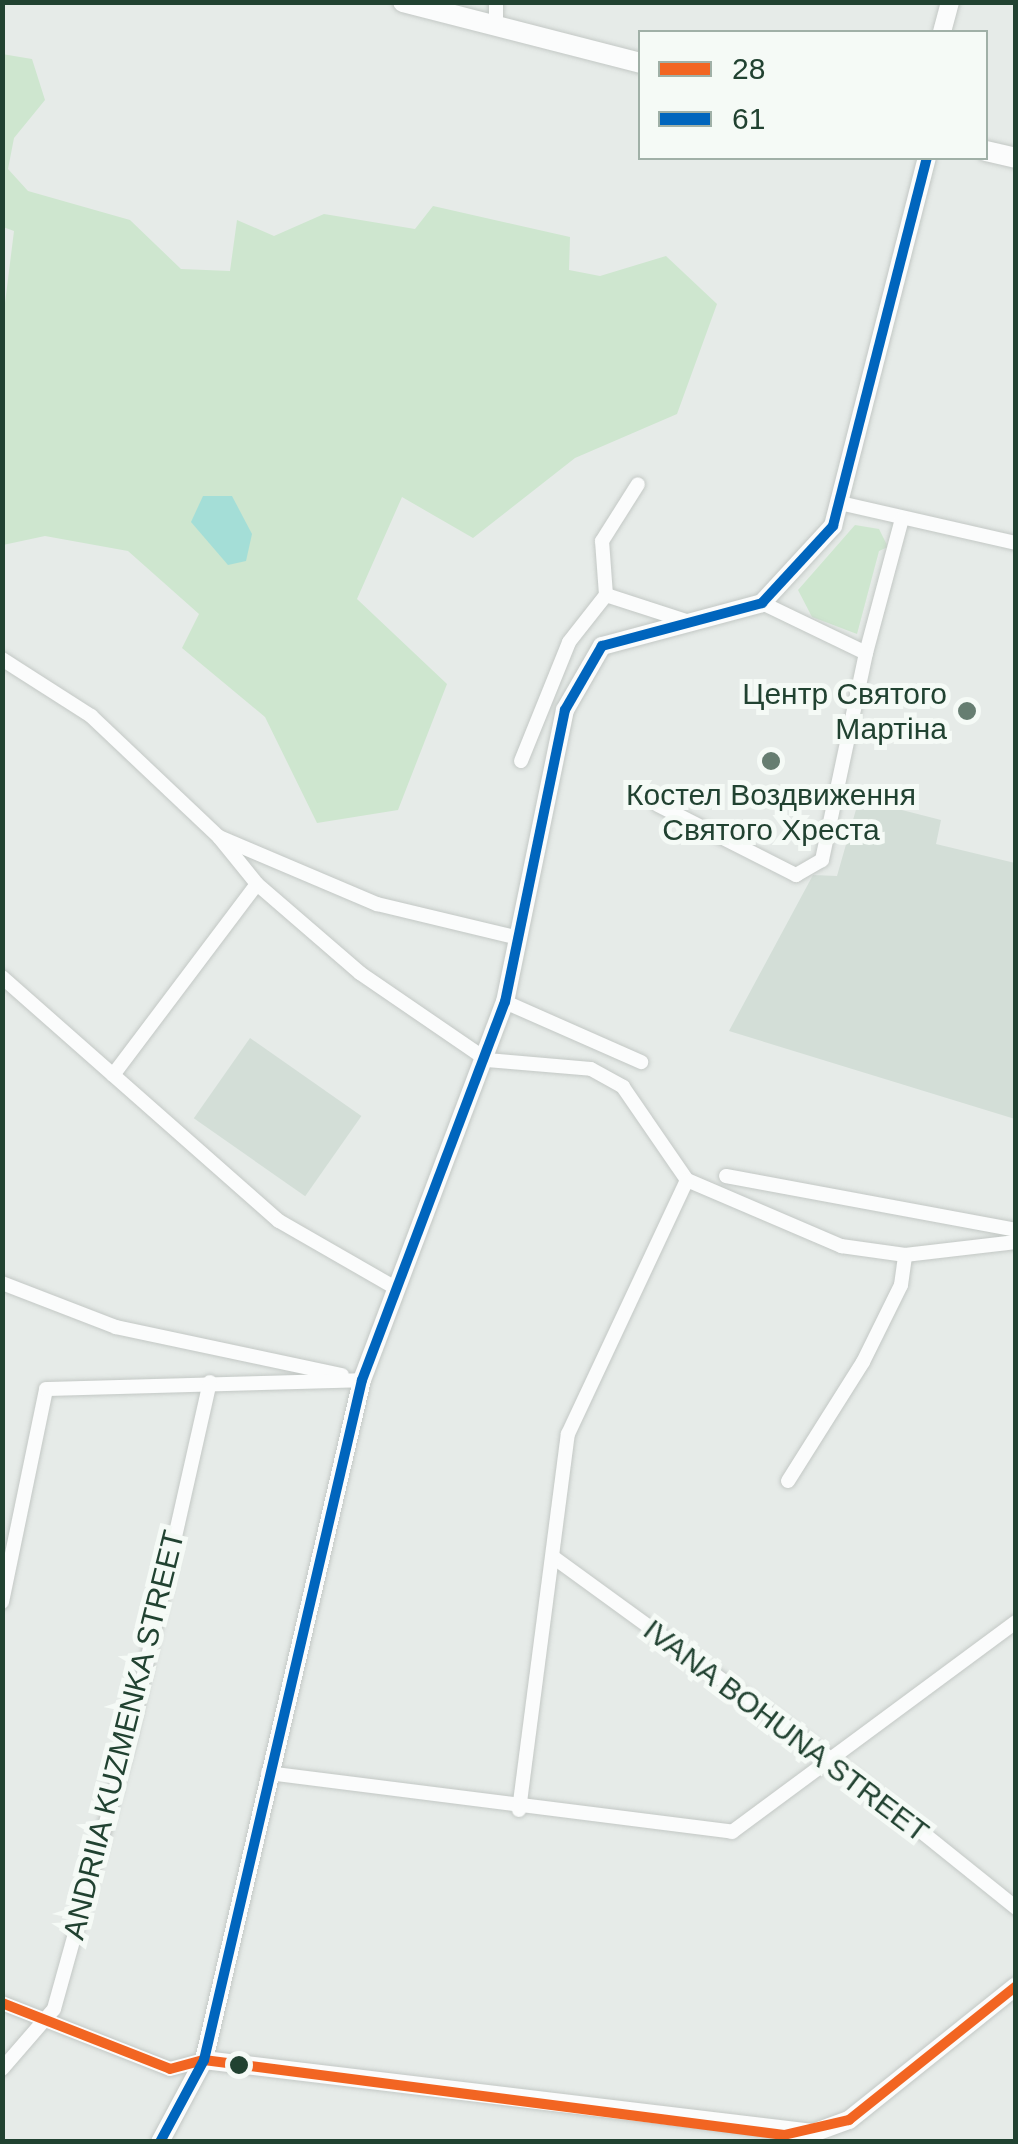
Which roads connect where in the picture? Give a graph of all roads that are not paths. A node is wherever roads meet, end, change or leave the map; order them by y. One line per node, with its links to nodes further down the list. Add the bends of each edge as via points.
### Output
1 (404, 2): 4 (main road)
2 (496, 2): 4 (street)
3 (950, 2): 5 (street)
4 (496, 26): 6 (main road)
5 (943, 30)
6 (638, 62)
7 (988, 151): 8 (main road)
8 (1016, 158)
9 (927, 160): 11 (street)
10 (638, 484): 14 (street, via 602,541)
11 (844, 504): 12 (street); 15 (street, via 817,551)
12 (902, 519): 13 (street); 17 (street)
13 (1016, 543)
14 (606, 595): 16 (street); 19 (street, via 568,642)
15 (762, 602): 16 (street); 17 (street)
16 (686, 621): 23 (street, via 620,636 578,678)
17 (866, 653): 20 (street, via 822,860 796,875)
18 (2, 659): 21 (street, via 91,716)
19 (521, 761)
20 (658, 805)
21 (219, 837): 22 (street); 23 (street, via 377,904)
22 (257, 884): 26 (street, via 360,972); 28 (street)
23 (514, 936): 25 (street)
24 (2, 977): 28 (street)
25 (505, 1002): 26 (street); 27 (street)
26 (487, 1060): 30 (street, via 591,1068 623,1088); 35 (street)
27 (640, 1062)
28 (113, 1076): 35 (street, via 280,1221)
29 (726, 1176): 31 (street)
30 (687, 1180): 33 (street, via 841,1246); 39 (street, via 568,1434)
31 (1016, 1230)
32 (1016, 1242): 33 (street)
33 (905, 1255): 38 (street, via 902,1285 863,1362)
34 (2, 1283): 36 (street, via 116,1327)
35 (394, 1287): 36 (street)
36 (362, 1380): 37 (street); 43 (street)
37 (210, 1382): 40 (street, via 46,1389); 48 (street, ANDRIIA KUZMENKA STREET, via 129,1741)
38 (788, 1481)
39 (552, 1557): 42 (street, IVANA BOHUNA STREET); 44 (street)
40 (2, 1602)
41 (1016, 1622): 42 (street)
42 (830, 1759): 44 (street, via 732,1832); 45 (street, IVANA BOHUNA STREET)
43 (268, 1773): 44 (street); 49 (street)
44 (519, 1810)
45 (1016, 1908)
46 (1016, 1986): 51 (street, via 849,2120)
47 (2, 2003): 48 (street)
48 (44, 2019): 49 (street, via 170,2069); 50 (street, ANDRIIA KUZMENKA STREET)
49 (204, 2060): 51 (street); 52 (street)
50 (2, 2069)
51 (806, 2137)
52 (160, 2142)

